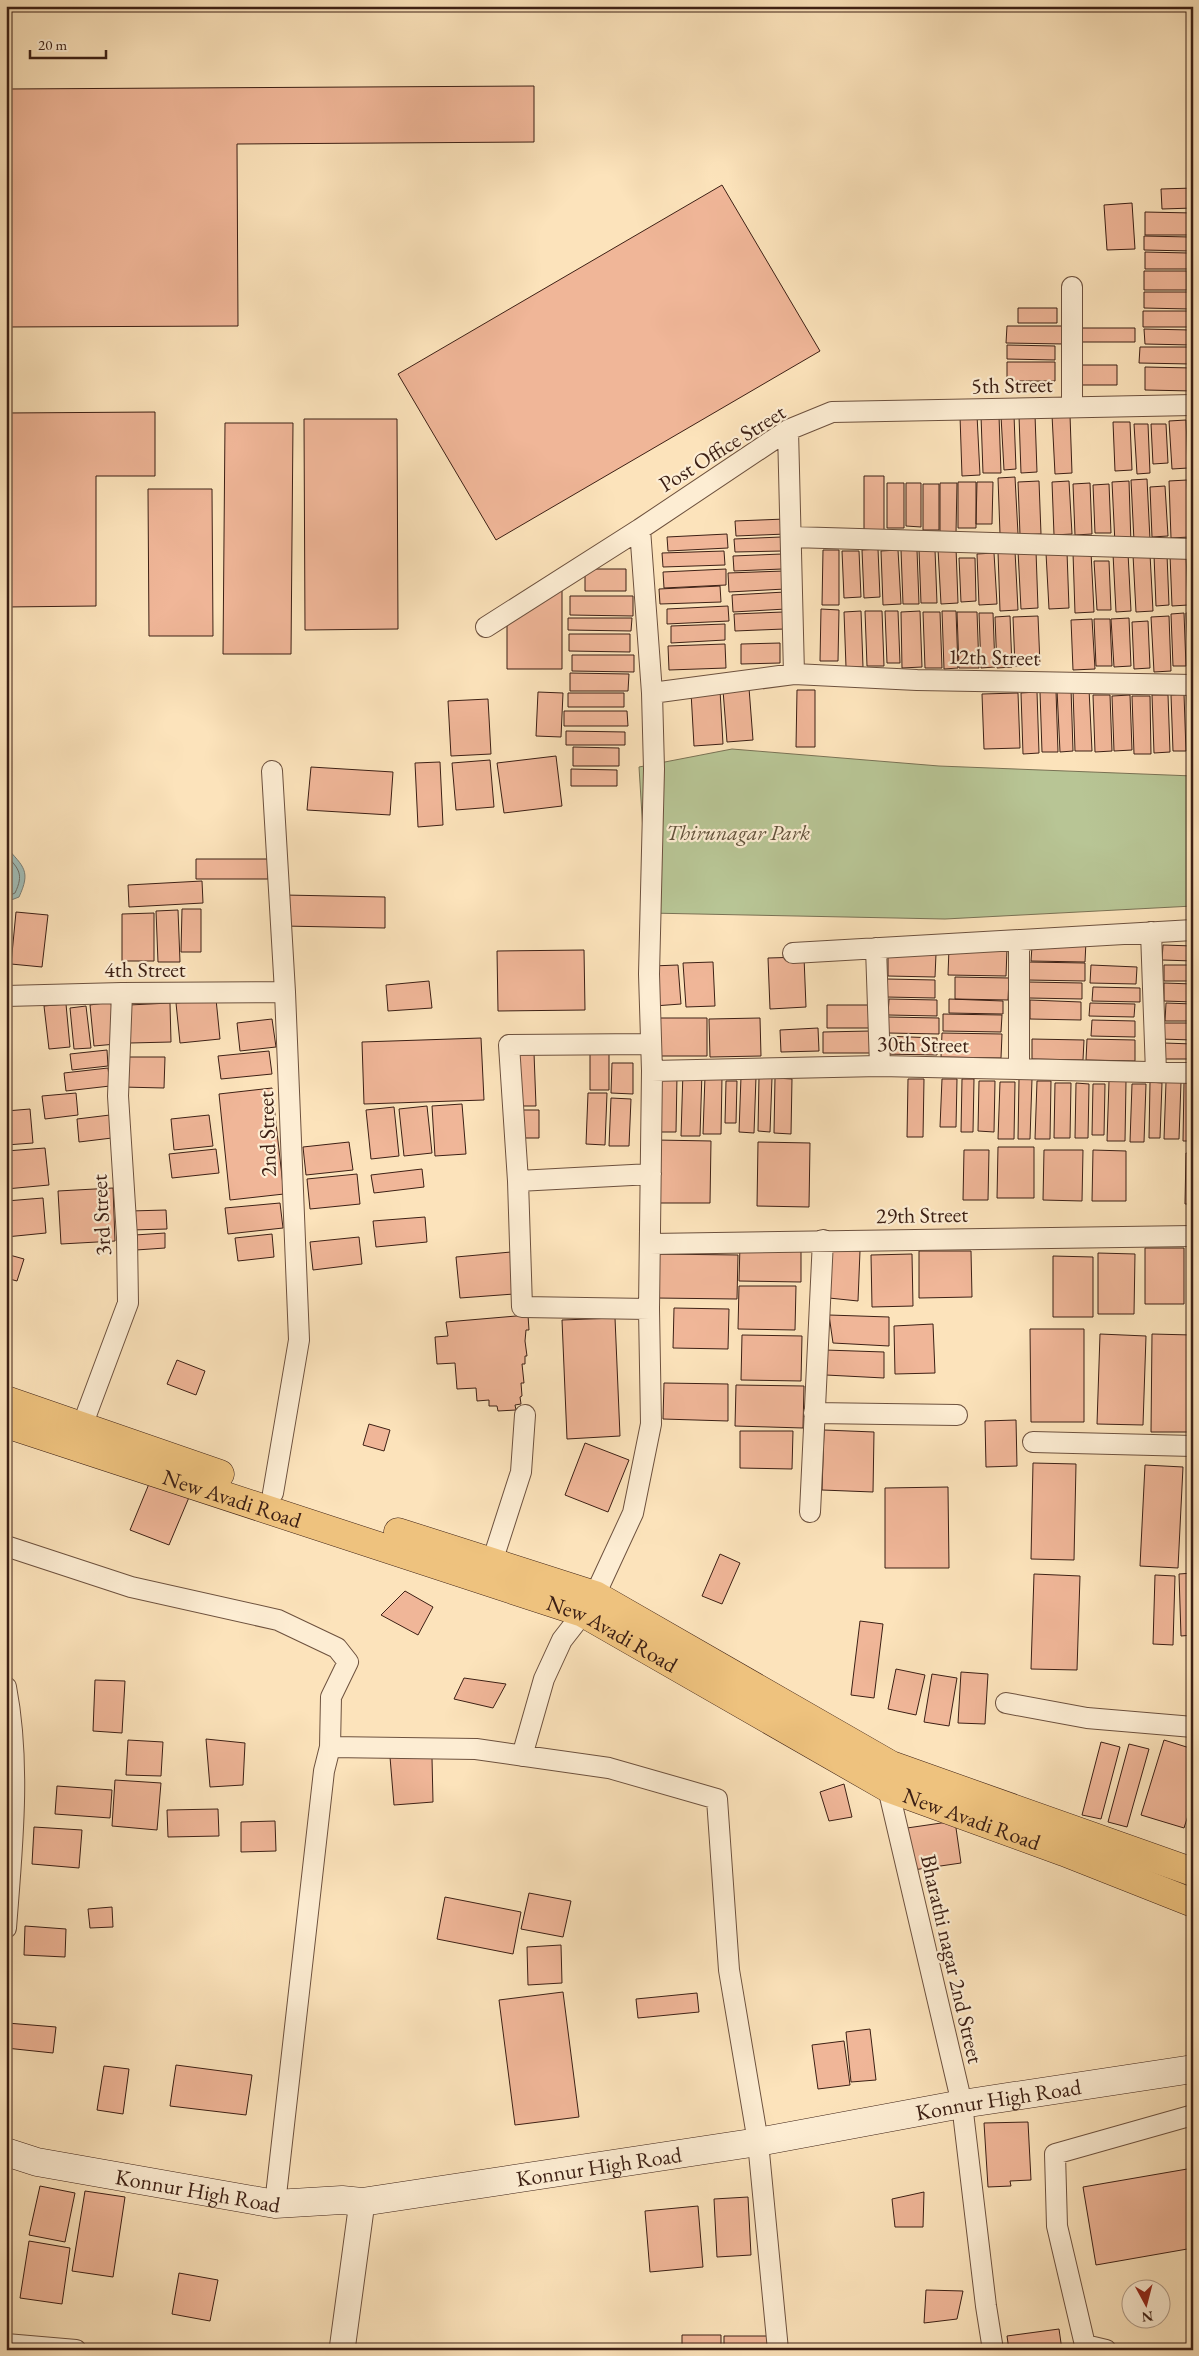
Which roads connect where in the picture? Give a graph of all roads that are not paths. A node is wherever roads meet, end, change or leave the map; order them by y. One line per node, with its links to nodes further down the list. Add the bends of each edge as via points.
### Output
1 (1072, 288): 3 (street)
2 (1193, 405): 3 (street, 5th Street)
3 (1072, 407): 4 (street, 5th Street)
4 (832, 412): 5 (street, Post Office Street)
5 (788, 430): 6 (street, Post Office Street); 7 (street)
6 (640, 529): 9 (street, Post Office Street); 12 (street)
7 (792, 537): 8 (street); 10 (street)
8 (1193, 549)
9 (486, 627)
10 (794, 674): 11 (street, 12th Street, via 917,680); 12 (street, 12th Street)
11 (1193, 685)
12 (652, 693): 22 (street)
13 (272, 771): 19 (street, 2nd Street)
14 (1193, 930): 15 (street)
15 (1151, 932): 16 (street); 26 (street)
16 (1020, 940): 17 (street); 24 (street)
17 (876, 948): 18 (street); 23 (street)
18 (793, 953)
19 (285, 992): 20 (street, 4th Street); 42 (street, 2nd Street, via 299,1340)
20 (122, 993): 21 (street, 4th Street); 39 (street, 3rd Street, via 118,1096 128,1303)
21 (6, 996)
22 (651, 1044): 25 (street); 29 (street, via 509,1045)
23 (880, 1066): 24 (street, 30th Street); 25 (street, 30th Street)
24 (1019, 1069): 26 (street, 30th Street)
25 (652, 1071): 28 (street)
26 (1156, 1072): 27 (street, 30th Street)
27 (1193, 1073)
28 (651, 1174): 29 (street); 32 (street)
29 (518, 1181): 33 (street, via 522,1307)
30 (1193, 1236): 31 (street, 29th Street)
31 (823, 1240): 32 (street, 29th Street); 35 (street)
32 (651, 1244): 33 (street)
33 (649, 1308): 46 (street, via 651,1424 633,1513)
34 (6, 1400): 39 (main road, New Avadi Road)
35 (814, 1413): 37 (street); 43 (street)
36 (525, 1415): 45 (street, via 521,1472)
37 (957, 1415)
38 (6, 1424): 46 (main road, New Avadi Road)
39 (82, 1426): 42 (main road, New Avadi Road)
40 (1034, 1442): 41 (street)
41 (1193, 1446)
42 (273, 1493): 45 (main road, New Avadi Road)
43 (810, 1512)
44 (6, 1546): 50 (street, via 131,1587 278,1620 337,1648 348,1662 331,1697)
45 (492, 1562): 46 (main road, New Avadi Road)
46 (589, 1604): 51 (street, via 562,1640 544,1679); 52 (main road, New Avadi Road); 53 (main road, New Avadi Road, via 891,1764)
47 (6, 1687): 55 (street, via 14,1798)
48 (1006, 1703): 49 (street, via 1086,1718)
49 (1193, 1727)
50 (330, 1747): 51 (street, via 476,1749); 62 (street, via 324,1770)
51 (522, 1756): 59 (street, via 609,1768 717,1799 729,1970)
52 (888, 1788): 54 (main road, New Avadi Road); 57 (street, Bharathi nagar 2nd Street)
53 (1193, 1872)
54 (1193, 1903)
55 (6, 1928)
56 (1193, 2069): 57 (main road, Konnur High Road)
57 (962, 2104): 59 (main road, Konnur High Road); 67 (street, Bharathi nagar 2nd Street)
58 (1193, 2115): 68 (street, via 1055,2154 1057,2226 1085,2345)
59 (758, 2142): 61 (main road, Konnur High Road); 66 (street)
60 (6, 2152): 62 (main road, Konnur High Road, via 37,2162)
61 (362, 2202): 62 (main road, Konnur High Road); 65 (street)
62 (275, 2204)
63 (6, 2344): 64 (street)
64 (76, 2350)
65 (342, 2350)
66 (778, 2350)
67 (993, 2350)
68 (1106, 2350)

